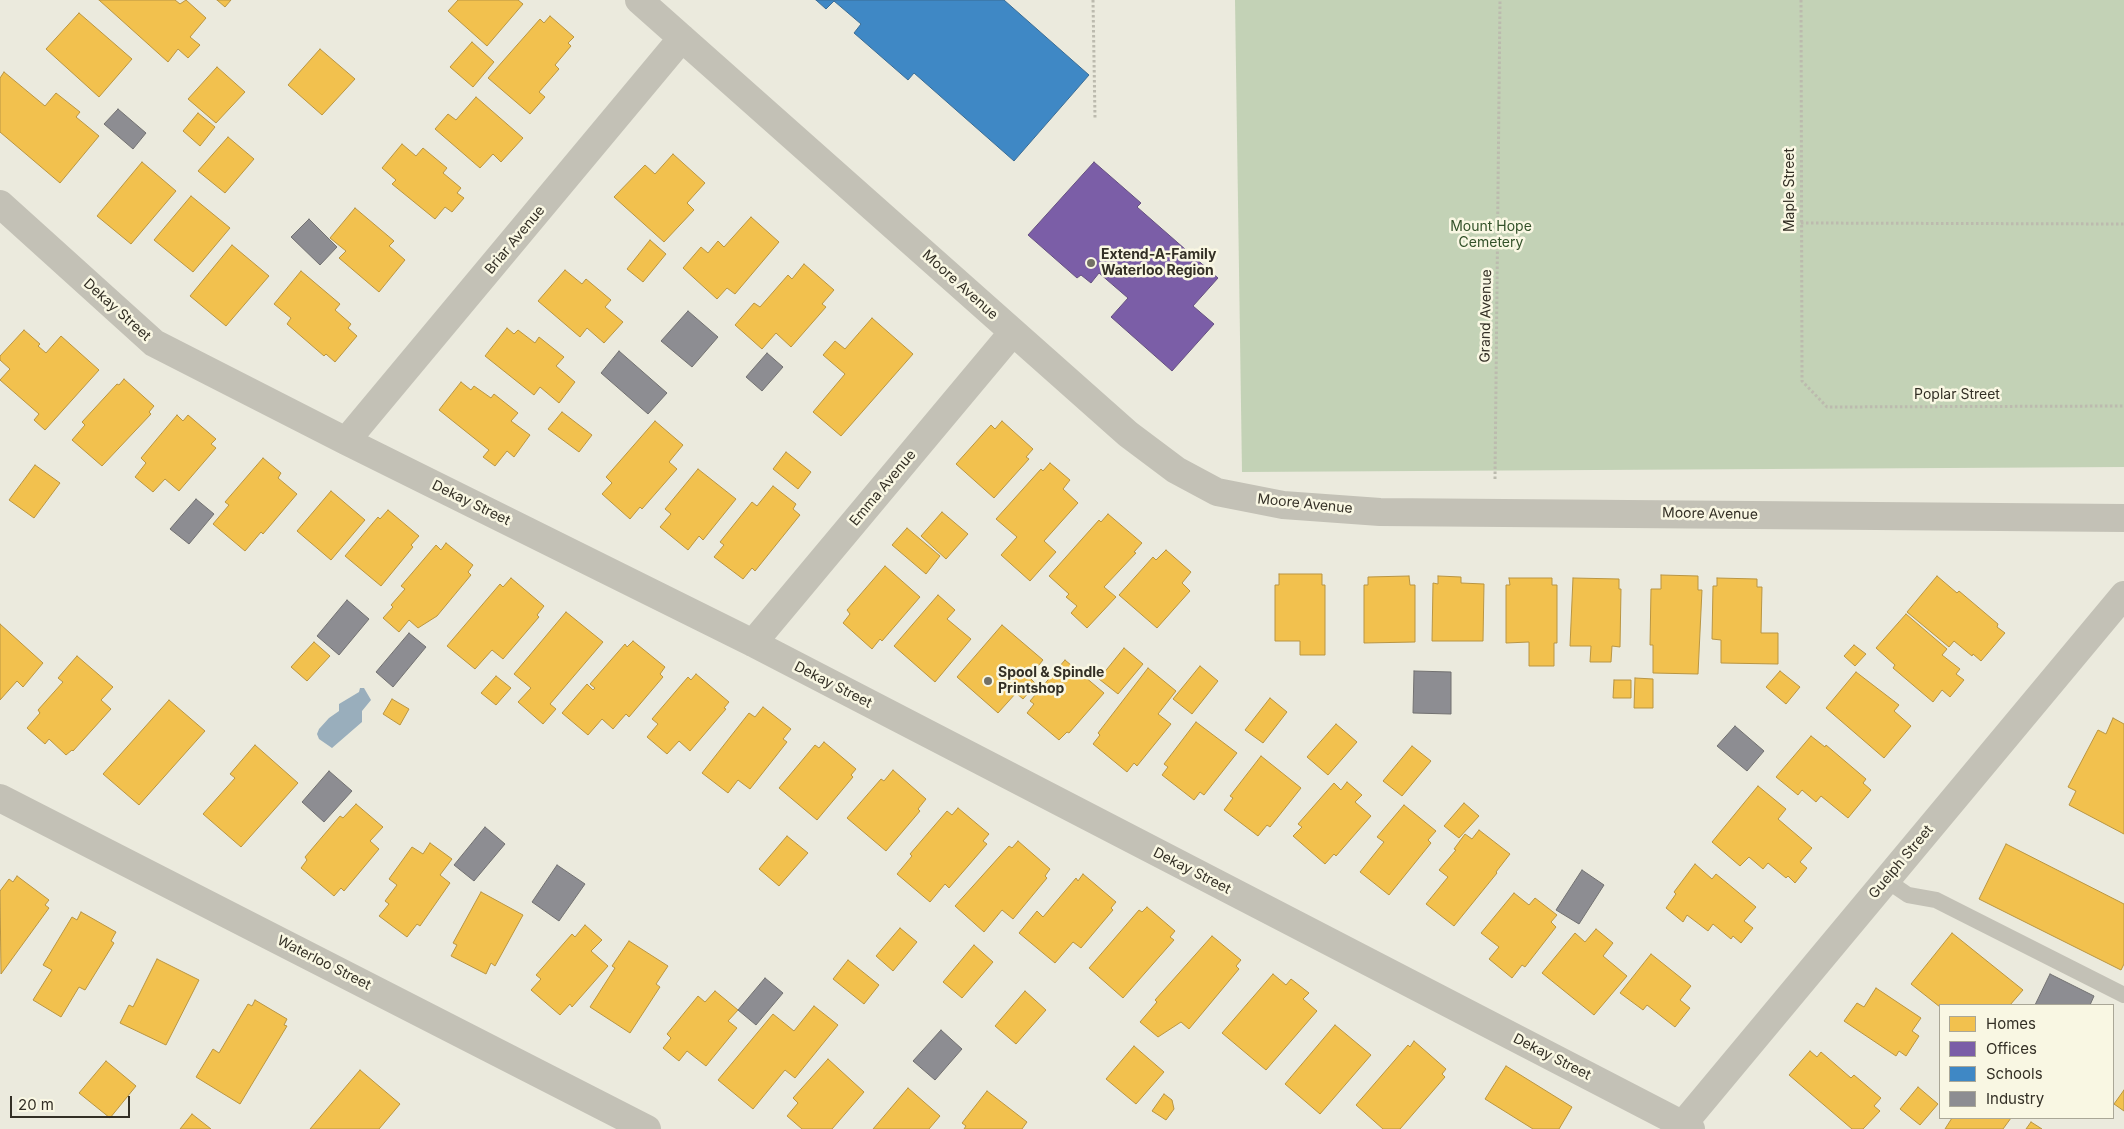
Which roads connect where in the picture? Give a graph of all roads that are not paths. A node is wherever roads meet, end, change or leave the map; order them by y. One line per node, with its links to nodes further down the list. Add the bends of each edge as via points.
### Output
1 (639, 0): 2 (street, Moore Avenue)
2 (682, 38): 4 (street, Moore Avenue); 5 (street, Briar Avenue)
3 (0, 204): 5 (street, Dekay Street, via 154,343)
4 (1012, 332): 6 (street, Moore Avenue, via 1128,434 1176,470 1217,492 1284,505 1380,512); 8 (street, Emma Avenue)
5 (346, 441): 8 (street, Dekay Street)
6 (2124, 518)
7 (2124, 595): 10 (street, Guelph Street)
8 (753, 643): 12 (street, Dekay Street)
9 (0, 798): 13 (street, Waterloo Street)
10 (1886, 880): 11 (lane, via 1908,895 1936,900); 12 (street, Guelph Street)
11 (2124, 995)
12 (1684, 1128)
13 (648, 1129)

